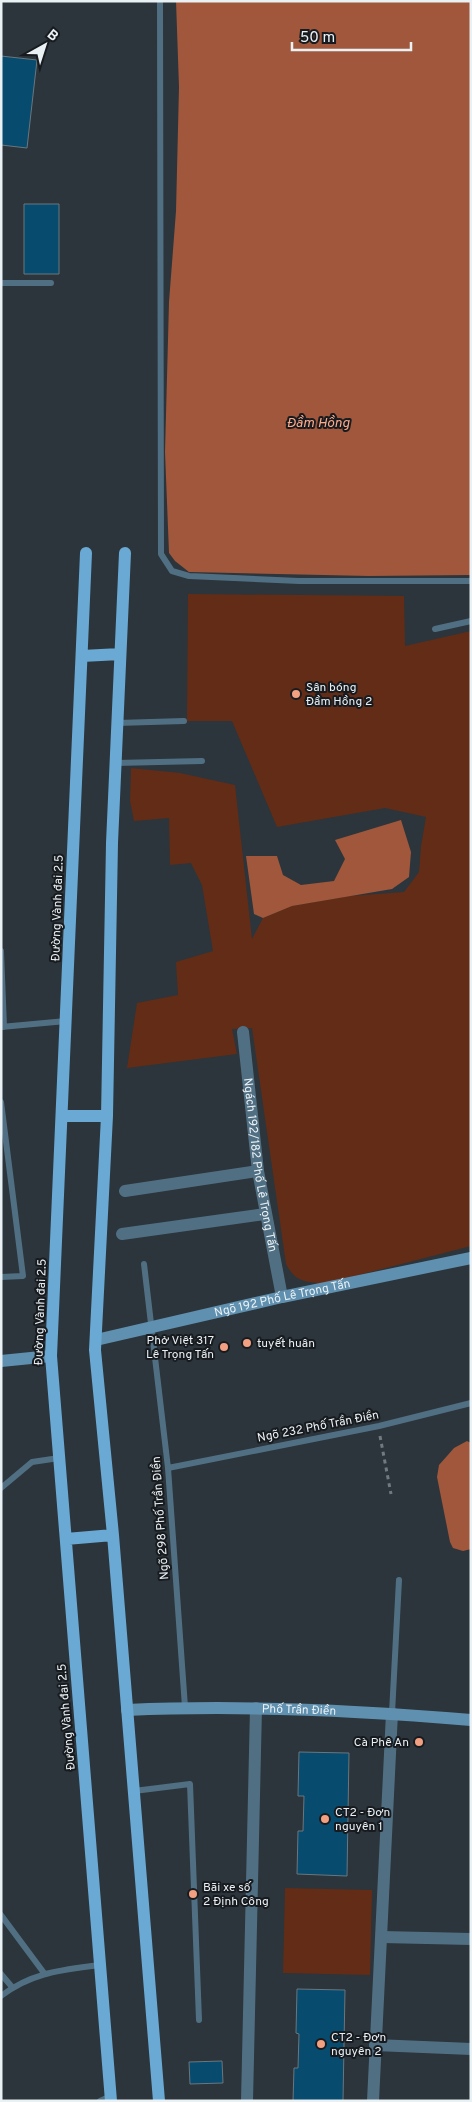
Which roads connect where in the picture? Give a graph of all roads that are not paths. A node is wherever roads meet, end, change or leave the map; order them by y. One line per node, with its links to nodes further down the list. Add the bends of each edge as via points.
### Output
1 (160, 1): 6 (lane, via 161,554 172,571 189,576 299,581)
2 (1, 283): 3 (lane)
3 (51, 283)
4 (86, 553): 10 (main road, Đường Vành đai 2.5)
5 (125, 553): 9 (main road)
6 (471, 581)
7 (471, 622): 8 (lane)
8 (435, 629)
9 (120, 654): 10 (main road); 12 (main road)
10 (82, 656): 16 (main road, Đường Vành đai 2.5)
11 (184, 721): 12 (lane)
12 (117, 722): 14 (main road)
13 (202, 761): 14 (lane)
14 (116, 763): 21 (main road)
15 (1, 951): 17 (lane)
16 (66, 1021): 17 (lane); 20 (main road, Đường Vành đai 2.5)
17 (2, 1027)
18 (243, 1032): 22 (street, Ngách 192/182 Phố Lê Trọng Tấn)
19 (1, 1102): 28 (lane, via 23,1276)
20 (62, 1116): 21 (main road); 32 (main road, Đường Vành đai 2.5)
21 (107, 1116): 31 (main road)
22 (258, 1170): 23 (street); 24 (street, Ngách 192/182 Phố Lê Trọng Tấn)
23 (126, 1191)
24 (265, 1214): 25 (street); 29 (street, Ngách 192/182 Phố Lê Trọng Tấn)
25 (122, 1234)
26 (471, 1258): 29 (street, Ngõ 192 Phố Lê Trọng Tấn)
27 (144, 1264): 30 (lane, Ngõ 298 Phố Trần Điền)
28 (1, 1277)
29 (282, 1297): 30 (street, Ngõ 192 Phố Lê Trọng Tấn)
30 (152, 1328): 31 (street, Ngõ 192 Phố Lê Trọng Tấn); 36 (lane, Ngõ 298 Phố Trần Điền)
31 (96, 1340): 38 (main road)
32 (51, 1356): 33 (street); 35 (main road, Đường Vành đai 2.5)
33 (1, 1361)
34 (471, 1403): 36 (lane, Ngõ 232 Phố Trần Điền, via 379,1426)
35 (59, 1458): 37 (lane, via 32,1462); 39 (main road, Đường Vành đai 2.5)
36 (168, 1468): 41 (lane, Ngõ 298 Phố Trần Điền)
37 (1, 1488)
38 (113, 1535): 39 (main road); 43 (main road)
39 (66, 1539): 50 (main road, Đường Vành đai 2.5)
40 (399, 1580): 44 (lane)
41 (185, 1707): 42 (street, Phố Trần Điền); 43 (street, Phố Trần Điền)
42 (256, 1708): 44 (street, Phố Trần Điền); 60 (street)
43 (127, 1710): 46 (main road)
44 (392, 1713): 45 (street, Phố Trần Điền); 48 (street)
45 (471, 1720)
46 (134, 1791): 55 (lane, via 190,1784); 59 (main road)
47 (1, 1915): 51 (lane)
48 (382, 1937): 49 (street); 56 (street)
49 (471, 1939)
50 (100, 1965): 51 (lane); 58 (main road, Đường Vành đai 2.5)
51 (44, 1973): 53 (lane)
52 (1, 1974): 53 (lane)
53 (12, 1987): 54 (lane)
54 (1, 1996)
55 (199, 2020)
56 (376, 2045): 57 (street); 61 (street)
57 (471, 2049)
58 (107, 2099)
59 (159, 2101)
60 (248, 2101)
61 (373, 2101)

